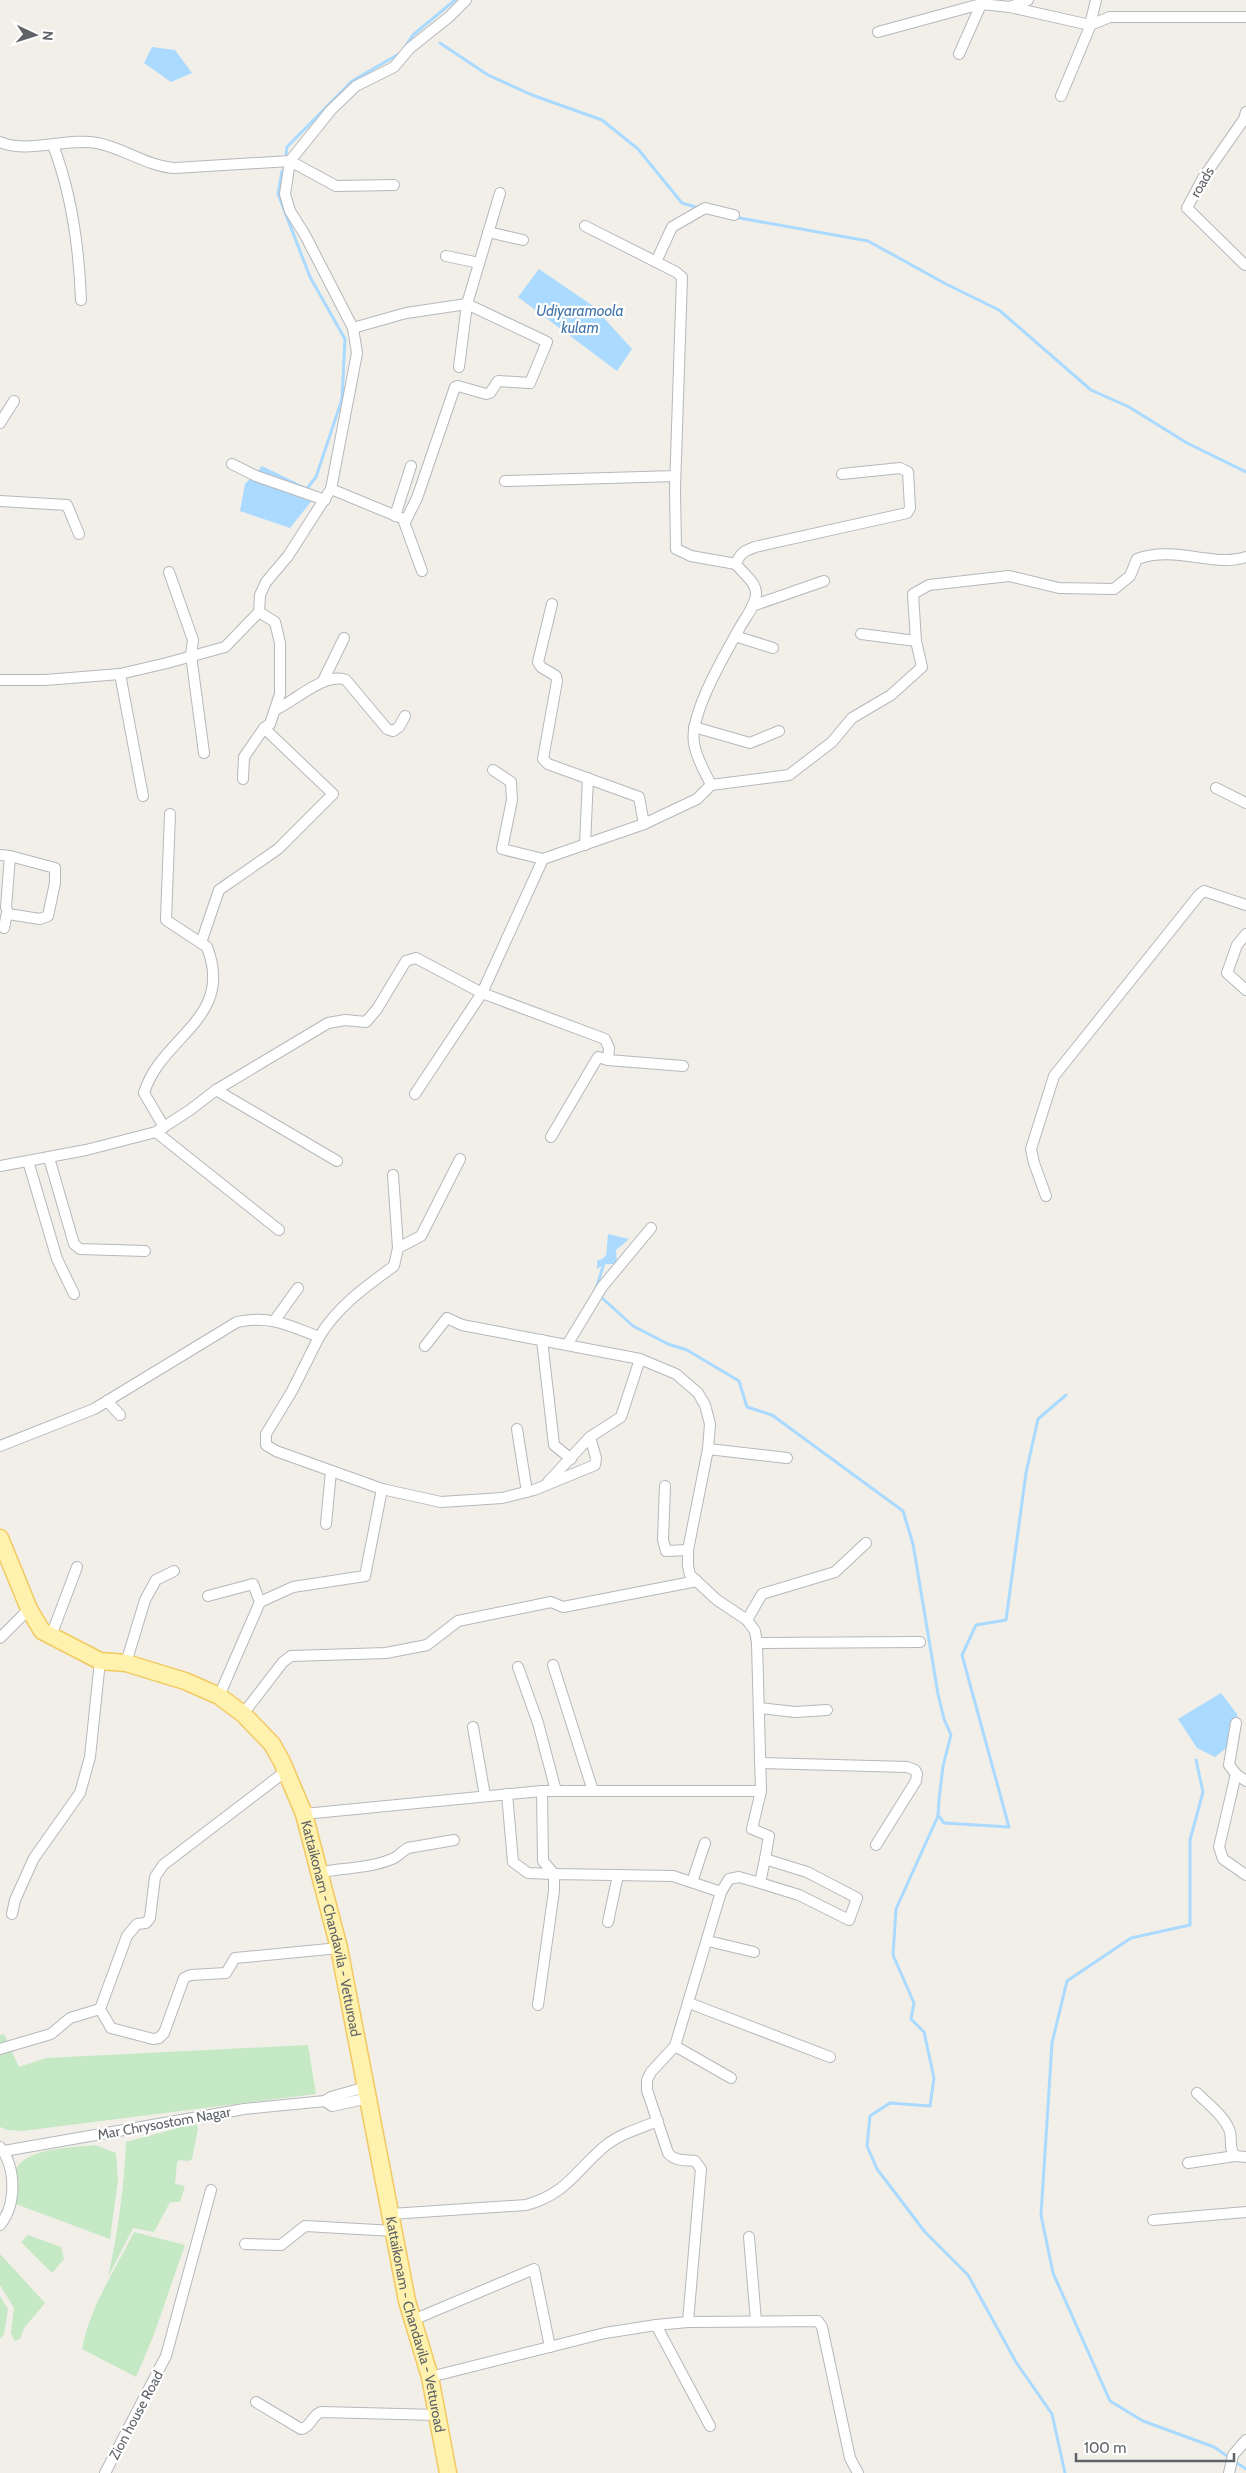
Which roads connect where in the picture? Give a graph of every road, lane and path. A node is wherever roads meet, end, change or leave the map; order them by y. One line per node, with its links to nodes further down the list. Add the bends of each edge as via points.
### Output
1 (466, 0): 14 (street, via 410,48 394,67 356,86 331,110)
2 (1028, 0): 5 (street)
3 (1096, 0): 7 (street)
4 (982, 2): 5 (street); 8 (street); 9 (street)
5 (1010, 7): 7 (street)
6 (1246, 17): 7 (street, via 1110,17)
7 (1090, 25): 10 (street)
8 (878, 32)
9 (959, 54)
10 (1062, 96)
11 (1246, 112): 24 (street, roads, via 1187,208)
12 (0, 142): 13 (street)
13 (54, 145): 14 (street, via 78,141 98,143 166,167); 25 (street, via 73,210)
14 (290, 161): 15 (street, via 336,186); 27 (street, via 285,194 290,211)
15 (394, 186)
16 (500, 193): 19 (street)
17 (734, 215): 22 (street, via 705,208 672,227)
18 (585, 226): 22 (street)
19 (488, 232): 20 (street); 23 (street)
20 (523, 240)
21 (446, 256): 23 (street)
22 (656, 262): 34 (street, via 682,277)
23 (479, 263): 26 (street)
24 (1245, 265)
25 (81, 300)
26 (467, 304): 27 (street, via 406,313); 28 (street); 39 (street, via 547,342 530,383 498,380 486,394 455,387 409,518)
27 (353, 328): 36 (street, via 357,353)
28 (459, 367)
29 (14, 401): 30 (street)
30 (0, 423)
31 (232, 464): 37 (street, via 256,476)
32 (411, 466): 39 (street)
33 (842, 474): 42 (street, via 900,468 908,472 910,508 907,512 744,551)
34 (675, 476): 35 (street); 42 (street, via 676,549 691,556)
35 (505, 481)
36 (331, 489): 37 (street); 39 (street)
37 (325, 500): 48 (street, via 288,556 266,582 260,595)
38 (0, 501): 40 (street, via 67,505)
39 (399, 517): 43 (street)
40 (79, 534)
41 (1246, 557): 52 (street, via 1234,561 1175,554 1150,555 1137,559 1130,576 1114,589 1059,588 1009,576 929,585 913,594)
42 (736, 564): 47 (street, via 753,582 756,594)
43 (422, 570)
44 (169, 572): 54 (street, via 193,640)
45 (824, 581): 47 (street)
46 (552, 604): 65 (street, via 538,662 540,667 556,676 557,681 543,758 548,764)
47 (752, 606): 50 (street)
48 (259, 612): 54 (street, via 225,647); 58 (street, via 275,622 280,642)
49 (861, 634): 52 (street)
50 (735, 636): 53 (street); 60 (street, via 704,698)
51 (344, 638): 57 (street)
52 (916, 641): 67 (street, via 922,667 891,695 852,718 832,742 789,775)
53 (773, 648)
54 (191, 656): 55 (street); 63 (street)
55 (120, 674): 56 (street); 69 (street)
56 (0, 680)
57 (323, 681): 58 (street); 59 (street, via 335,677 346,680 388,729 393,731 400,727)
58 (277, 709): 61 (street, via 270,724)
59 (405, 716)
60 (694, 727): 62 (street, via 750,743); 67 (street, via 693,741)
61 (264, 728): 66 (street, via 244,757); 80 (street, via 333,794 278,849 219,890)
62 (779, 731)
63 (204, 753)
64 (493, 770): 75 (street, via 512,782 512,800 502,850)
65 (588, 778): 72 (street, via 639,797); 73 (street)
66 (243, 779)
67 (711, 786): 72 (street, via 697,799)
68 (1216, 788): 70 (street)
69 (143, 796)
70 (1246, 803)
71 (170, 814): 80 (street, via 166,920)
72 (644, 824): 73 (street)
73 (585, 845): 75 (street)
74 (5, 856): 77 (street); 77 (street, via 55,868 48,916 40,920)
75 (544, 859): 82 (street)
76 (1246, 905): 95 (street, via 1212,892 1204,891 1199,895 1054,1076 1032,1149)
77 (7, 912): 78 (street)
78 (4, 928)
79 (1246, 934): 81 (street, via 1237,945 1227,973)
80 (201, 942): 87 (street, via 207,947 214,969 208,1006 148,1078 144,1094)
81 (1246, 990)
82 (482, 993): 83 (street, via 605,1039 609,1048); 85 (street, via 416,958 406,961 366,1022 345,1020 328,1023); 86 (street)
83 (608, 1060): 84 (street); 88 (street, via 598,1058)
84 (683, 1066)
85 (216, 1090): 87 (street); 92 (street)
86 (415, 1094)
87 (160, 1130): 89 (street); 97 (street)
88 (551, 1137)
89 (49, 1158): 91 (street); 99 (street, via 74,1244 80,1249)
90 (460, 1159): 98 (street, via 421,1236)
91 (28, 1161): 93 (street); 101 (street, via 57,1259)
92 (337, 1161)
93 (0, 1166)
94 (393, 1175): 98 (street)
95 (1046, 1196)
96 (651, 1228): 105 (street, via 602,1287)
97 (279, 1230)
98 (398, 1248): 103 (street, via 394,1266 348,1300 328,1321)
99 (145, 1251)
100 (298, 1288): 102 (street)
101 (74, 1294)
102 (275, 1320): 103 (street); 108 (street, via 256,1318 237,1322)
103 (319, 1337): 116 (street, via 266,1434 266,1445)
104 (542, 1340): 105 (street); 106 (street, via 462,1325 447,1318); 115 (street, via 554,1445)
105 (567, 1345): 107 (street)
106 (424, 1346)
107 (640, 1359): 111 (street, via 621,1417); 113 (street, via 676,1374 698,1393 710,1424)
108 (107, 1401): 109 (street); 112 (street)
109 (120, 1415)
110 (517, 1429): 120 (street)
111 (590, 1438): 115 (street); 117 (street, via 595,1465)
112 (0, 1446)
113 (708, 1449): 114 (street); 124 (street)
114 (787, 1458)
115 (571, 1459): 117 (street)
116 (331, 1471): 119 (street); 121 (street)
117 (544, 1486): 120 (street)
118 (665, 1486): 124 (street, via 663,1540 666,1551)
119 (382, 1489): 120 (street, via 442,1502 502,1498); 129 (street, via 365,1576 293,1587)
120 (526, 1492)
121 (326, 1524)
122 (0, 1538): 130 (main road, Kattaikonam - Chandavila - Vetturoad)
123 (866, 1543): 131 (street, via 835,1572 762,1594)
124 (688, 1550): 127 (street, via 690,1575)
125 (77, 1567): 132 (street)
126 (174, 1572): 137 (street, via 156,1580 145,1600)
127 (697, 1581): 131 (street, via 717,1600); 143 (street, via 563,1607 551,1602 458,1621 427,1645 394,1651 291,1656)
128 (208, 1596): 129 (street, via 253,1584)
129 (260, 1602): 140 (street)
130 (29, 1609): 132 (main road, Kattaikonam - Chandavila - Vetturoad, via 42,1631); 133 (street)
131 (747, 1620): 135 (street, via 755,1631)
132 (51, 1636): 136 (main road, Kattaikonam - Chandavila - Vetturoad)
133 (0, 1638)
134 (920, 1642): 135 (street)
135 (757, 1643): 141 (street)
136 (100, 1661): 137 (main road, Kattaikonam - Chandavila - Vetturoad); 168 (street, via 90,1757 80,1793 34,1858)
137 (126, 1663): 140 (main road, Kattaikonam - Chandavila - Vetturoad, via 185,1681)
138 (553, 1665): 152 (street)
139 (518, 1667): 151 (street, via 538,1723)
140 (219, 1696): 143 (main road, Kattaikonam - Chandavila - Vetturoad)
141 (759, 1708): 142 (street, via 795,1712); 146 (street)
142 (827, 1710)
143 (243, 1714): 147 (main road, Kattaikonam - Chandavila - Vetturoad, via 272,1744)
144 (1236, 1723): 148 (street, via 1229,1765)
145 (473, 1726): 155 (street)
146 (760, 1763): 153 (street); 159 (street, via 907,1767 915,1770 916,1781)
147 (286, 1771): 156 (main road, Kattaikonam - Chandavila - Vetturoad); 175 (street, via 163,1865 155,1877 150,1918 146,1923 137,1924 127,1936)
148 (1236, 1774): 149 (street); 164 (street, via 1219,1847 1223,1859)
149 (1246, 1780)
150 (542, 1791): 151 (street); 154 (street); 162 (street, via 543,1861)
151 (556, 1791): 152 (street)
152 (593, 1791): 153 (street)
153 (761, 1791): 160 (street, via 752,1829 769,1836)
154 (507, 1794): 155 (street); 162 (street, via 513,1862 528,1873)
155 (485, 1796): 156 (street)
156 (304, 1814): 161 (main road, Kattaikonam - Chandavila - Vetturoad)
157 (454, 1840): 161 (street, via 408,1848 394,1859 378,1863)
158 (705, 1843): 165 (street)
159 (876, 1846)
160 (765, 1859): 166 (street); 166 (street, via 807,1872 858,1898 849,1920 799,1895)
161 (321, 1872): 171 (main road, Kattaikonam - Chandavila - Vetturoad)
162 (554, 1874): 163 (street); 174 (street)
163 (618, 1875): 165 (street, via 673,1876); 169 (street)
164 (1246, 1875)
165 (692, 1882): 167 (street)
166 (760, 1883): 167 (street, via 739,1877 729,1879)
167 (721, 1892): 170 (street)
168 (12, 1914)
169 (608, 1922)
170 (708, 1941): 172 (street); 173 (street)
171 (340, 1948): 175 (street, via 235,1958 226,1973 184,1978 164,2033 159,2038 111,2028); 180 (main road, Kattaikonam - Chandavila - Vetturoad)
172 (754, 1952)
173 (689, 2003): 176 (street); 178 (street)
174 (538, 2006)
175 (100, 2009): 177 (street, via 70,2018 51,2034)
176 (675, 2046): 179 (street); 182 (street, via 647,2080)
177 (0, 2048)
178 (830, 2057)
179 (731, 2078)
180 (368, 2092): 183 (street, Mar Chrysostom Nagar); 189 (main road, Kattaikonam - Chandavila - Vetturoad)
181 (1197, 2093): 184 (street, via 1224,2119)
182 (658, 2121): 189 (street, via 605,2146 573,2180 543,2200 526,2205); 197 (street, via 671,2157 695,2161 701,2169)
183 (2, 2149): 191 (street, Mar Chrysostom Nagar, via 11,2168 13,2187 10,2205)
184 (1235, 2156): 185 (street); 186 (street)
185 (1246, 2157)
186 (1188, 2163)
187 (211, 2190): 205 (street, Zion house Road, via 166,2356)
188 (1246, 2212): 190 (street)
189 (391, 2214): 192 (main road, Kattaikonam - Chandavila - Vetturoad)
190 (1153, 2220)
191 (0, 2225)
192 (394, 2231): 194 (street, via 304,2226 281,2246); 195 (main road, Kattaikonam - Chandavila - Vetturoad)
193 (749, 2237): 196 (street)
194 (245, 2244)
195 (413, 2320): 199 (street, via 534,2268); 200 (main road, Kattaikonam - Chandavila - Vetturoad)
196 (756, 2320): 197 (street); 207 (street, via 818,2321 822,2326 850,2458)
197 (688, 2322): 198 (street)
198 (656, 2325): 199 (street, via 605,2333); 203 (street)
199 (550, 2347): 200 (street)
200 (430, 2377): 202 (main road, Kattaikonam - Chandavila - Vetturoad)
201 (256, 2402): 202 (street, via 301,2429 321,2412)
202 (438, 2415): 206 (main road, Kattaikonam - Chandavila - Vetturoad)
203 (710, 2426)
204 (1246, 2440): 208 (street, via 1233,2455)
205 (105, 2473)
206 (448, 2473)
207 (858, 2473)
208 (1229, 2473)

